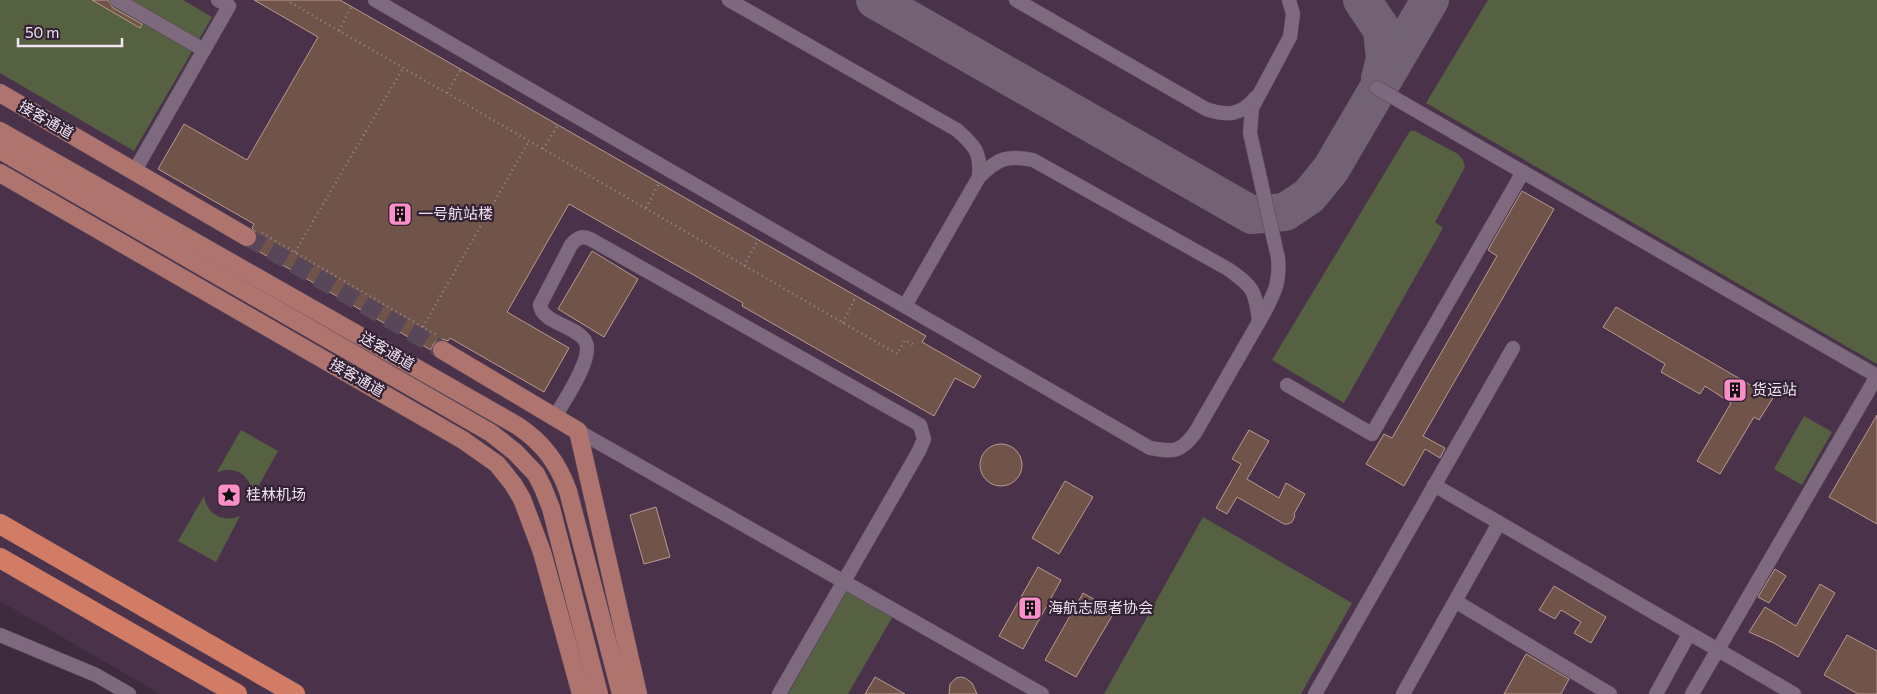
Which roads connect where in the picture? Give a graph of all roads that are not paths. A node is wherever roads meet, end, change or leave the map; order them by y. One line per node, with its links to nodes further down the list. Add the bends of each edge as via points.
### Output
1 (117, 0): 9 (street)
2 (218, 0): 9 (street, via 229,6)
3 (401, 0): 7 (street); 8 (street)
4 (729, 0): 18 (street, via 957,130 975,146 980,163)
5 (1016, 0): 12 (street, via 1219,113 1237,113 1248,107)
6 (1289, 0): 12 (street, via 1293,14 1290,36)
7 (379, 3): 8 (street)
8 (408, 19): 20 (street)
9 (204, 50): 15 (street)
10 (1377, 88): 16 (street)
11 (0, 93): 15 (main road, 接客通道)
12 (1259, 93): 21 (street, via 1252,108 1250,133 1280,274)
13 (0, 131): 42 (main road, 送客通道, via 529,433 546,449 563,478)
14 (0, 150): 41 (main road, 送客通道, via 491,433 515,452 536,474 551,508)
15 (134, 172): 19 (main road, 接客通道)
16 (1523, 172): 24 (street); 25 (street, via 1372,434)
17 (0, 173): 40 (main road, 接客通道, via 463,440 497,464 522,499 533,524)
18 (979, 177): 20 (street); 21 (street, via 993,163 1014,156 1033,160 1228,269 1248,284 1256,299)
19 (254, 235)
20 (905, 306): 21 (street, via 1150,448 1172,451 1185,446 1195,433)
21 (1259, 321)
22 (441, 344): 26 (main road)
23 (1513, 348): 28 (street)
24 (1877, 376): 36 (street)
25 (1287, 385)
26 (555, 418): 27 (main road); 32 (street, via 586,360 588,348 583,338 547,316 540,305 571,245 577,238 585,236 920,425 924,441)
27 (578, 431): 32 (street); 43 (main road)
28 (1434, 485): 29 (street); 46 (street)
29 (1499, 523): 33 (street); 34 (street)
30 (0, 524): 39 (highway)
31 (0, 558): 38 (highway)
32 (843, 581): 44 (street); 45 (street)
33 (1455, 601): 47 (street); 48 (street)
34 (1690, 634): 36 (street); 49 (street)
35 (0, 635): 37 (street, via 96,675)
36 (1718, 650): 50 (street); 51 (street)
37 (129, 694)
38 (237, 694)
39 (295, 694)
40 (581, 694)
41 (599, 694)
42 (621, 694)
43 (638, 694)
44 (779, 694)
45 (1042, 694)
46 (1315, 694)
47 (1403, 694)
48 (1610, 694)
49 (1656, 694)
50 (1692, 694)
51 (1794, 694)

